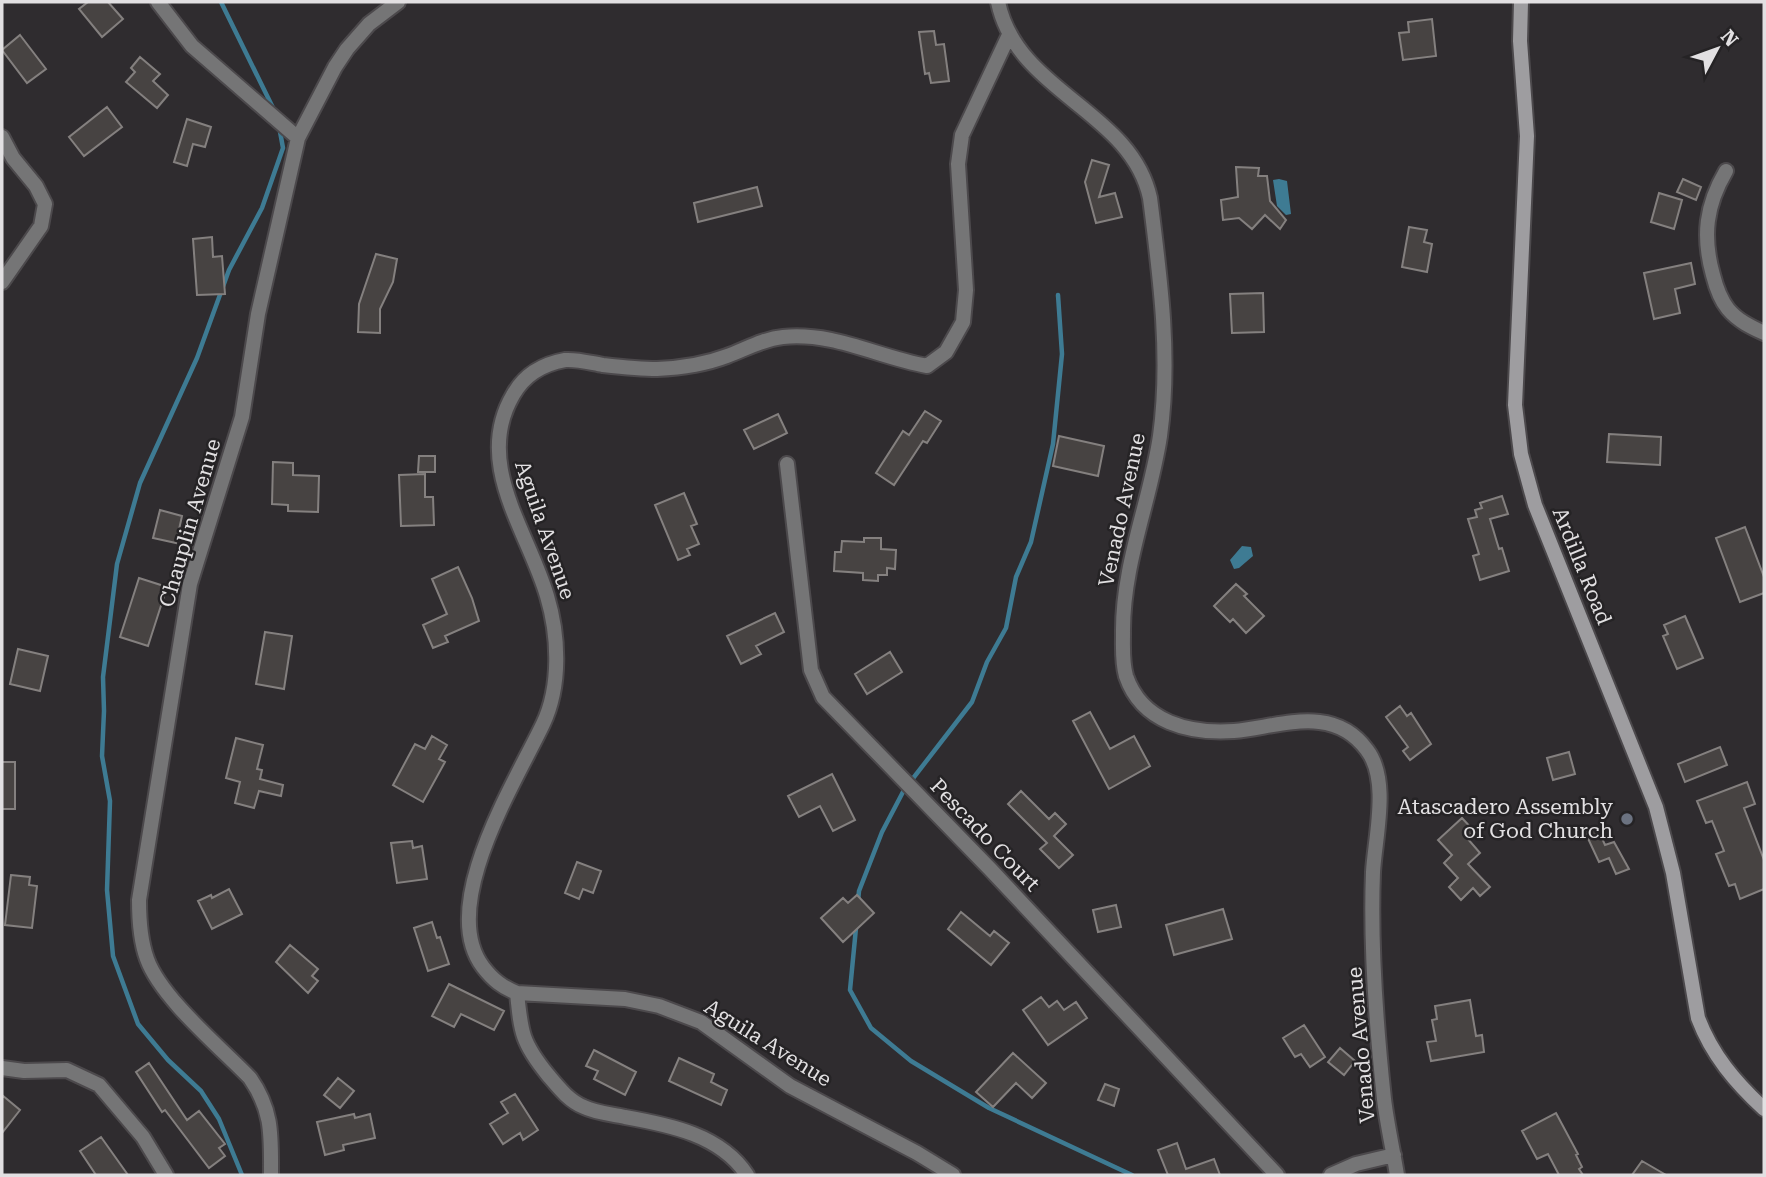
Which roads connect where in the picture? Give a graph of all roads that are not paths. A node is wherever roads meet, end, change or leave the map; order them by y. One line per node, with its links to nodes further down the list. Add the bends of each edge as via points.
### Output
1 (158, 2): 7 (street, via 192,46)
2 (398, 2): 7 (street, Chauplin Avenue, via 351,43)
3 (998, 2): 5 (street, Venado Avenue)
4 (1521, 2): 14 (street, Ardilla Road, via 1528,136 1515,379 1521,454 1535,505 1656,807 1673,873 1698,1018 1717,1058)
5 (1009, 35): 12 (street, Aguila Avenue, via 962,135 958,163 967,290 963,322 946,352 927,366 839,340 799,337 759,342 685,367 625,368 568,360 532,372 509,401 498,461 547,596 555,685 473,881 467,921 479,961 503,988); 15 (street, Venado Avenue, via 1036,70 1118,138 1146,181 1150,198 1164,393 1160,435 1132,552 1122,620 1123,661 1131,687 1164,721 1190,729 1326,723 1356,738 1377,772 1374,988 1384,1102)
6 (2, 137): 9 (street, via 45,204 41,226)
7 (298, 138): 17 (street, Chauplin Avenue, via 258,314 242,416 190,584 139,900 141,940 158,981 262,1096 271,1142)
8 (1726, 170): 10 (street, via 1708,214 1709,261 1728,309)
9 (2, 282)
10 (1764, 333)
11 (787, 464): 20 (street, Pescado Court, via 811,670 823,697)
12 (517, 993): 18 (street, via 527,1045 571,1100 586,1108 689,1132 732,1157); 19 (street, Aguila Avenue, via 625,999 701,1022 790,1086)
13 (2, 1068): 16 (street, via 67,1070 99,1085 143,1137)
14 (1764, 1109)
15 (1394, 1155): 21 (street); 22 (street, Venado Avenue)
16 (166, 1175)
17 (271, 1175)
18 (747, 1175)
19 (953, 1175)
20 (1277, 1175)
21 (1331, 1175)
22 (1397, 1175)

